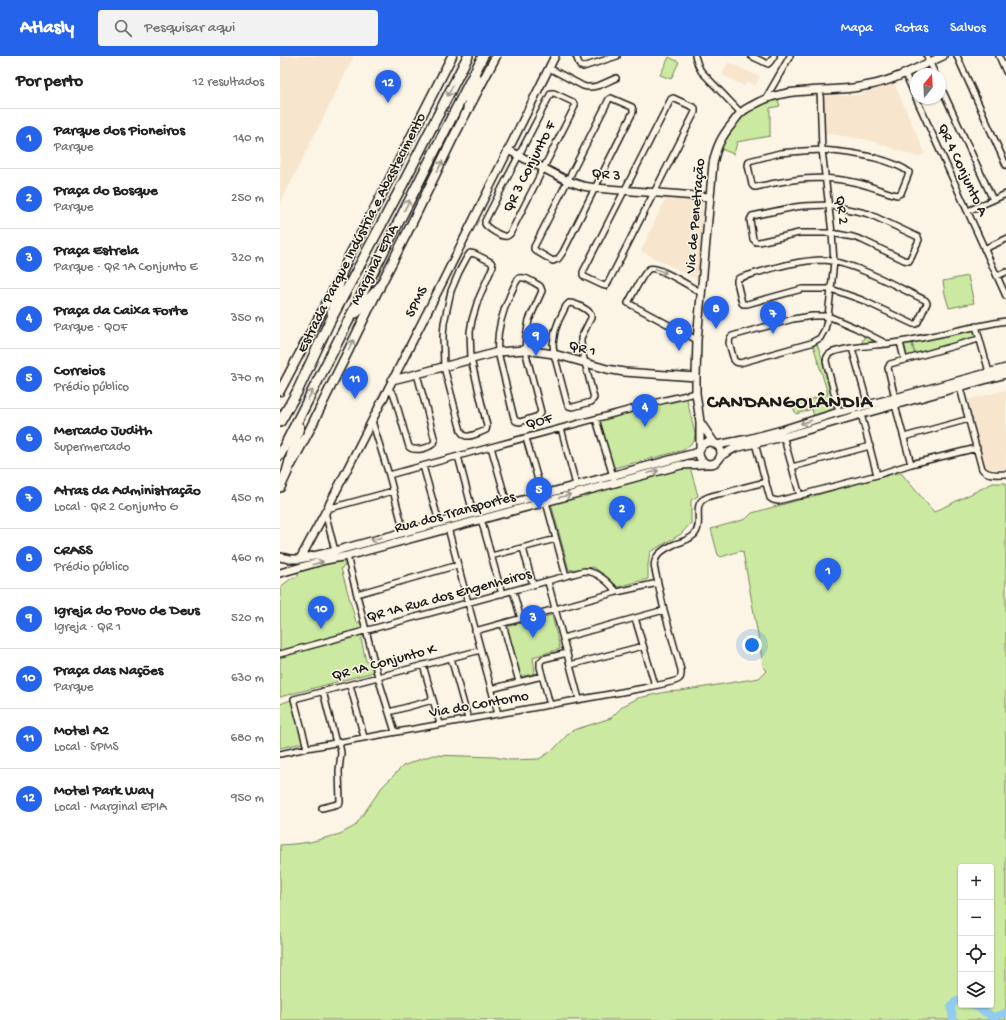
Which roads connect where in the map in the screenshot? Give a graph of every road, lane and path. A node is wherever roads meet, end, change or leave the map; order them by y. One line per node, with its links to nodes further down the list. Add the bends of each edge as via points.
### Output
1 (452, 56): 47 (main road, Marginal EPIA)
2 (468, 56): 56 (highway, Estrada Parque Indústria e Abastecimento, one-way to 56)
3 (496, 56): 25 (main road, Marginal EPIA)
4 (555, 56): 16 (street, SPMS)
5 (576, 56): 6 (street, via 583,67)
6 (617, 56)
7 (695, 56): 26 (street, via 701,71)
8 (751, 56): 9 (street, via 768,64)
9 (774, 56)
10 (790, 56): 22 (street)
11 (944, 56): 15 (street, Via de Penetração)
12 (957, 56): 30 (street)
13 (999, 56): 17 (street)
14 (482, 58): 25 (highway); 54 (highway, Estrada Parque Indústria e Abastecimento, one-way to 14)
15 (928, 59): 18 (street, Via de Penetração)
16 (549, 68): 19 (street, via 586,87); 27 (street, SPMS)
17 (1006, 72)
18 (905, 73): 20 (street, QR 4 Conjunto A); 21 (street, Via de Penetração, via 873,85)
19 (616, 78)
20 (910, 84)
21 (820, 90): 22 (street, Via de Penetração); 28 (street, QR 2)
22 (766, 98): 26 (street, Via de Penetração)
23 (946, 98): 39 (street)
24 (919, 104): 41 (street, QR 4 Conjunto A)
25 (468, 108): 49 (main road, Marginal EPIA, one-way to 25)
26 (741, 113): 38 (street, Via de Penetração, via 718,146)
27 (508, 150): 29 (street, QR 3); 75 (street, SPMS)
28 (822, 150): 32 (street, QR 2); 32 (street, via 780,153 749,161 748,165 754,187 796,179); 32 (street, via 878,159 909,172 897,195 856,182)
29 (519, 156): 31 (street, QR 3); 31 (street, QR 3 Conjunto F, via 550,94 554,93 573,102 575,106); 31 (street, QR 3 Conjunto F, via 485,221 487,227 502,236 510,234)
30 (1006, 165)
31 (543, 169): 33 (street, QR 3)
32 (825, 178): 40 (street, QR 2)
33 (568, 181): 34 (street, QR 3); 34 (street, via 534,247 536,251 554,261 563,252); 34 (street, via 609,99 613,98 632,107 633,112)
34 (595, 188): 35 (street, QR 3)
35 (625, 190): 36 (street, QR 3); 36 (street, via 671,99 674,98 695,108 695,112); 36 (street, via 583,272 586,277 604,286 609,282)
36 (654, 192): 38 (street, QR 3)
37 (1006, 194): 39 (street)
38 (709, 197): 51 (street, Via de Penetração)
39 (992, 200): 41 (street)
40 (828, 205): 42 (street, QR 2); 42 (street, via 795,207 752,216 750,220 753,239 756,242 804,233); 42 (street, via 877,217 919,239 907,261 862,240)
41 (968, 211): 44 (street, QR 4 Conjunto A)
42 (832, 233): 45 (street, QR 2)
43 (1006, 239): 44 (street)
44 (984, 249): 48 (street, QR 4 Conjunto A)
45 (834, 262): 50 (street, QR 2); 50 (street, via 817,260 794,263 737,280 744,304 802,289); 50 (street, via 877,277 927,303 918,322 914,324)
46 (1006, 272): 48 (street)
47 (341, 275): 56 (highway); 78 (main road, Marginal EPIA)
48 (997, 276): 52 (street, QR 4 Conjunto A)
49 (379, 288): 54 (highway); 109 (main road, Marginal EPIA, one-way to 49)
50 (831, 289): 53 (street, QR 2)
51 (702, 293): 59 (street, Via de Penetração); 59 (street, one-way to 51, via 628,303 644,274 652,268 669,274)
52 (1006, 296)
53 (828, 316): 53 (street, QR 2, via 793,319 732,336 729,340 734,360 738,363 811,343 820,338); 61 (street)
54 (348, 321): 83 (highway, Estrada Parque Indústria e Abastecimento, one-way to 54)
55 (1006, 321): 57 (street)
56 (328, 326): 79 (highway, Estrada Parque Indústria e Abastecimento)
57 (976, 326): 58 (street); 60 (street)
58 (979, 339): 67 (street); 71 (street)
59 (698, 340): 74 (street, Via de Penetração)
60 (900, 342): 61 (street); 67 (street)
61 (887, 344): 62 (street)
62 (852, 348): 82 (street); 85 (street, via 832,352 826,357)
63 (525, 350): 64 (street, QR 1); 64 (street, via 541,412 538,416 520,422 514,418); 64 (street, via 529,320 542,291 540,286 520,278 502,316); 65 (street, QR 1)
64 (498, 352): 66 (street, QR 1)
65 (554, 354): 68 (street, QR 1); 68 (street, via 567,403 571,406 591,402 594,398); 68 (street, via 553,338 559,320 567,304 573,303 592,314 580,343)
66 (471, 359): 69 (street, QR 1); 69 (street, via 487,424 484,432 469,436 461,431); 69 (street, via 472,320 493,266 491,262 472,253 459,272 451,291 444,322)
67 (904, 359): 81 (street, via 890,364 888,368)
68 (585, 363): 74 (street, QR 1, via 624,372)
69 (444, 367): 72 (street, QR 1)
70 (1006, 368): 71 (street)
71 (989, 372): 76 (street)
72 (417, 374): 75 (street, QR 1); 77 (street, via 435,441 431,446 416,450 409,447 394,395)
73 (1006, 374): 76 (street)
74 (696, 377): 80 (street, Via de Penetração)
75 (392, 380): 77 (street, SPMS)
76 (959, 384): 81 (street); 88 (street)
77 (388, 388): 89 (street, SPMS)
78 (280, 391)
79 (297, 392): 84 (highway); 90 (highway, Estrada Parque Indústria e Abastecimento)
80 (696, 393): 87 (street, QOF); 91 (street, Via de Penetração)
81 (895, 402): 82 (street); 86 (street); 94 (street)
82 (868, 405): 86 (street)
83 (303, 408): 102 (highway, Estrada Parque Indústria e Abastecimento); 109 (highway)
84 (280, 412)
85 (839, 412): 86 (street); 93 (street, one-way to 93)
86 (856, 413): 93 (street); 98 (street)
87 (596, 419): 92 (street, QOF); 113 (street)
88 (969, 420): 94 (street); 100 (street)
89 (372, 421): 111 (street); 124 (street, SPMS)
90 (280, 422)
91 (700, 422): 97 (street, Via de Penetração); 101 (street, Via de Penetração)
92 (561, 428): 95 (street, QOF); 115 (street)
93 (782, 434): 96 (street); 108 (street)
94 (904, 437): 106 (street)
95 (526, 438): 99 (street, QOF); 118 (street)
96 (753, 440): 97 (street); 104 (street); 114 (street)
97 (716, 444): 101 (street, via 706,443); 104 (street)
98 (870, 446): 108 (street); 112 (street)
99 (491, 447): 103 (street, QOF); 122 (street)
100 (977, 448): 106 (street); 110 (street, via 984,472)
101 (700, 450): 105 (street, via 700,457); 113 (street, Rua dos Transportes)
102 (280, 455)
103 (458, 456): 107 (street, QOF); 125 (street)
104 (720, 458): 105 (street, via 714,463)
105 (706, 464): 113 (street, Rua dos Transportes, one-way to 105, via 681,465)
106 (911, 464): 112 (street)
107 (422, 466): 111 (street, QOF); 127 (street)
108 (792, 467): 119 (street)
109 (287, 472): 116 (highway, Marginal EPIA)
110 (1006, 474)
111 (389, 475): 117 (street)
112 (877, 475): 119 (street)
113 (614, 479): 115 (street, Rua dos Transportes); 121 (street, Rua dos Transportes, one-way to 113)
114 (766, 482): 119 (street, via 770,498 773,500); 144 (street, via 702,500 699,504 697,531 690,538 656,557 654,564)
115 (576, 485): 118 (street, Rua dos Transportes)
116 (280, 487)
117 (393, 490): 124 (street); 129 (street)
118 (542, 494): 120 (street, Rua dos Transportes)
119 (800, 496)
120 (517, 501): 122 (street, Rua dos Transportes); 123 (street)
121 (546, 502): 123 (street, Rua dos Transportes); 131 (street)
122 (507, 504): 125 (street, Rua dos Transportes)
123 (520, 509): 126 (street, Rua dos Transportes)
124 (326, 511): 134 (street); 138 (street, SPMS)
125 (473, 513): 127 (street, Rua dos Transportes)
126 (481, 519): 128 (street, Rua dos Transportes); 136 (street)
127 (439, 522): 129 (street, Rua dos Transportes)
128 (448, 528): 132 (street, Rua dos Transportes); 140 (street)
129 (404, 532): 130 (street, Rua dos Transportes)
130 (390, 535): 132 (street); 134 (street, Rua dos Transportes, one-way to 134)
131 (556, 538): 133 (street); 142 (street)
132 (393, 543): 135 (street, Rua dos Transportes)
133 (523, 548): 136 (street); 145 (street)
134 (335, 551): 138 (street, Rua dos Transportes); 139 (street, via 332,554)
135 (346, 556): 139 (street, Rua dos Transportes); 148 (street)
136 (491, 556): 149 (street)
137 (280, 557): 138 (street, Rua dos Transportes); 141 (street, via 284,567)
138 (300, 559)
139 (333, 559): 141 (street, Rua dos Transportes, one-way to 139)
140 (458, 565): 148 (street); 150 (street)
141 (280, 573)
142 (566, 576): 143 (street, QR 1A Rua dos Engenheiros); 147 (street, QR 1A Rua dos Engenheiros, via 584,571 594,572)
143 (548, 582): 145 (street, QR 1A Rua dos Engenheiros); 151 (street)
144 (658, 583): 147 (street); 152 (street)
145 (533, 585): 146 (street, QR 1A Rua dos Engenheiros)
146 (513, 591): 149 (street, QR 1A Rua dos Engenheiros); 154 (street)
147 (617, 592): 151 (street)
148 (357, 594): 156 (street)
149 (502, 594): 150 (street, QR 1A Rua dos Engenheiros)
150 (467, 603): 156 (street, QR 1A Rua dos Engenheiros); 157 (street)
151 (556, 609): 154 (street); 158 (street)
152 (664, 610): 153 (street); 170 (street, Via do Contorno, via 681,670 680,678)
153 (636, 618): 158 (street); 159 (street)
154 (521, 619): 155 (street)
155 (503, 624): 157 (street); 168 (street)
156 (366, 631): 162 (street, QR 1A Rua dos Engenheiros); 166 (street)
157 (475, 631): 160 (street)
158 (563, 638): 161 (street)
159 (643, 646): 165 (street); 170 (street)
160 (480, 650): 163 (street, QR 1A Conjunto K); 171 (street)
161 (567, 653): 165 (street); 167 (street, via 541,661)
162 (280, 654)
163 (451, 658): 164 (street, QR 1A Conjunto K); 178 (street)
164 (423, 665): 166 (street, QR 1A Conjunto K); 174 (street)
165 (570, 665): 173 (street)
166 (378, 676): 169 (street, QR 1A Conjunto K); 176 (street)
167 (542, 676): 168 (street); 175 (street)
168 (519, 682): 171 (street)
169 (350, 685): 172 (street, QR 1A Conjunto K); 181 (street)
170 (655, 685): 173 (street, Via do Contorno)
171 (491, 689): 177 (street)
172 (323, 691): 182 (street); 183 (street, QR 1A Conjunto K, via 294,699)
173 (579, 699): 175 (street, Via do Contorno)
174 (434, 700): 176 (street); 179 (street)
175 (550, 704): 177 (street, Via do Contorno)
176 (389, 712): 180 (street)
177 (498, 714): 178 (street, Via do Contorno)
178 (468, 719): 179 (street, Via do Contorno)
179 (440, 724): 180 (street, Via do Contorno)
180 (395, 732): 181 (street, Via do Contorno)
181 (364, 737): 182 (street, Via do Contorno)
182 (338, 742): 183 (street, Via do Contorno); 185 (street, via 341,753 340,802)
183 (308, 748): 184 (street, Via do Contorno)
184 (280, 754)
185 (322, 808)

